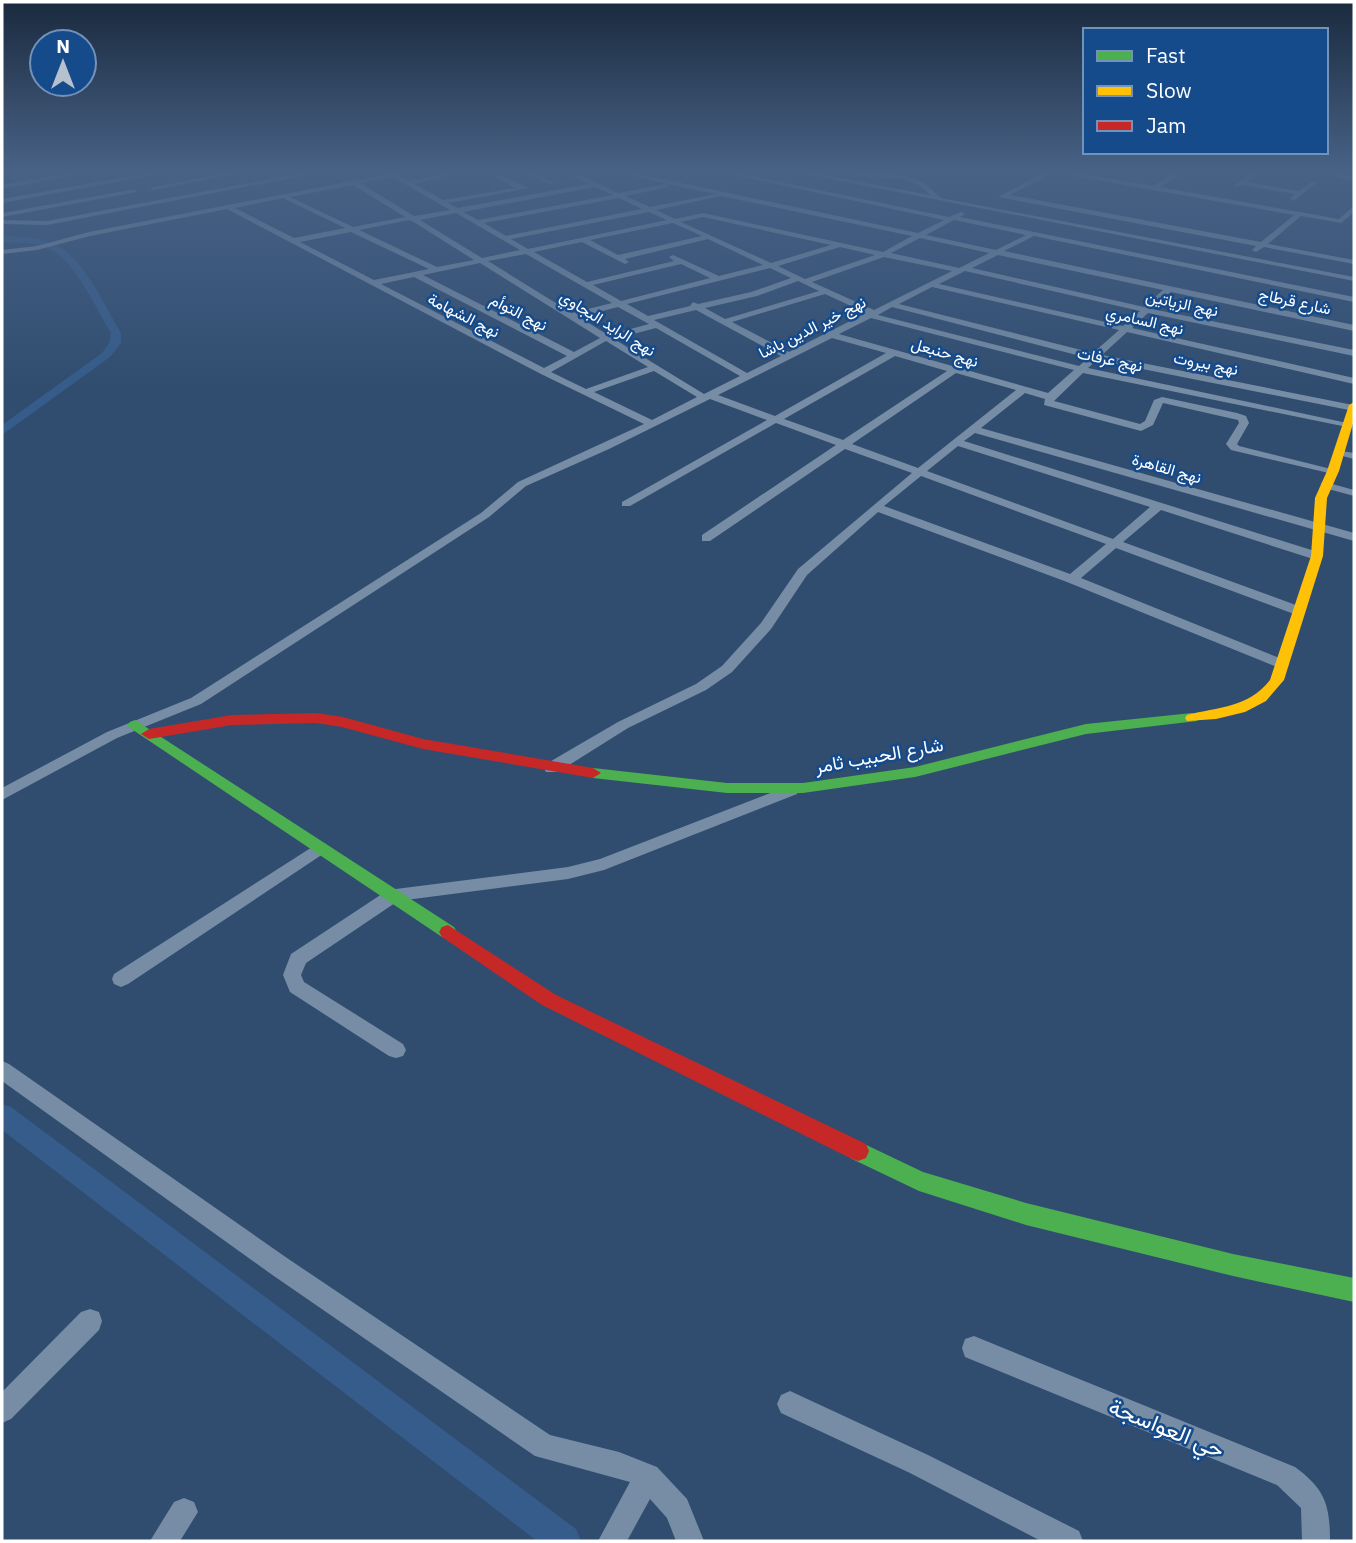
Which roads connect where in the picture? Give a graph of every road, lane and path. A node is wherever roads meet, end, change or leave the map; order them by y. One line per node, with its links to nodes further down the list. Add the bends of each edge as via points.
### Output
1 (59, 243): 24 (street)
2 (296, 243): 49 (street, نهج الشهامة)
3 (382, 243): 39 (street)
4 (449, 243): 31 (street, نهج الرايد البجاوي)
5 (515, 243): 23 (street)
6 (569, 243): 23 (street)
7 (589, 243): 28 (street)
8 (682, 243): 22 (street)
9 (721, 243): 35 (street, نهج عرفات)
10 (836, 243): 19 (street, نهج الزياتين)
11 (904, 243): 26 (street)
12 (953, 243): 25 (street, شارع قرطاج)
13 (1015, 243): 25 (street, نهج خير الدين باشا)
14 (1079, 243): 21 (street)
15 (1113, 243): 21 (street)
16 (1166, 243): 30 (street)
17 (1251, 243): 20 (street)
18 (1264, 243): 20 (street)
19 (840, 244): 26 (street, نهج الزياتين); 35 (street)
20 (1262, 245): 30 (street); 34 (street)
21 (1105, 248): 27 (street); 29 (street)
22 (655, 249): 28 (street); 32 (street)
23 (530, 251): 31 (street); 50 (street)
24 (2, 252)
25 (996, 253): 37 (street, شارع قرطاج); 38 (street, نهج خير الدين باشا)
26 (884, 254): 38 (street, نهج الزياتين); 46 (street)
27 (1094, 254)
28 (617, 258): 40 (street)
29 (1158, 259): 36 (street); 42 (street)
30 (1247, 259): 42 (street); 45 (street)
31 (479, 261): 39 (street); 63 (street, نهج الرايد البجاوي)
32 (682, 261): 40 (street); 44 (street)
33 (1083, 261): 37 (street)
34 (1354, 262)
35 (769, 266): 44 (street); 46 (street, نهج عرفات)
36 (1149, 266)
37 (1072, 268): 47 (street, شارع قرطاج)
38 (960, 269): 51 (street, نهج خير الدين باشا); 61 (street, نهج الزياتين)
39 (437, 270): 43 (street)
40 (642, 270): 50 (street)
41 (1139, 273): 47 (street)
42 (1225, 273): 48 (street); 57 (street)
43 (415, 274): 49 (street); 74 (street, نهج التوأم)
44 (718, 279): 55 (street)
45 (1354, 279)
46 (803, 280): 54 (street, نهج عرفات); 60 (street)
47 (1130, 280): 53 (street, شارع قرطاج)
48 (1216, 280)
49 (372, 283): 80 (street, نهج الشهامة)
50 (587, 284): 58 (street)
51 (929, 284): 59 (street, نهج خير الدين باشا); 69 (street, نهج السامري)
52 (1207, 288): 56 (street)
53 (1169, 289): 56 (street, شارع قرطاج); 61 (street)
54 (827, 291): 62 (street, نهج عرفات); 66 (street)
55 (669, 292): 58 (street); 60 (street)
56 (1198, 295): 68 (street, شارع قرطاج)
57 (1354, 299)
58 (621, 304): 63 (street); 65 (street)
59 (890, 304): 62 (street, نهج خير الدين باشا); 76 (street, نهج بيروت)
60 (696, 307): 65 (street); 66 (street)
61 (1146, 310): 69 (street); 72 (street, نهج الزياتين)
62 (871, 314): 70 (street, نهج خير الدين باشا); 78 (street, نهج عرفات)
63 (572, 316): 71 (street, نهج الرايد البجاوي)
64 (1354, 316): 68 (street)
65 (647, 318): 67 (street)
66 (724, 322): 75 (street)
67 (657, 324): 71 (street); 81 (street)
68 (1350, 327)
69 (1124, 330): 76 (street); 82 (street, نهج السامري)
70 (833, 335): 73 (street, نهج حنبعل); 75 (street, نهج خير الدين باشا)
71 (606, 338): 74 (street); 77 (street, نهج الرايد البجاوي)
72 (1354, 353)
73 (893, 354): 79 (street, نهج حنبعل); 88 (street)
74 (573, 355): 80 (street)
75 (789, 356): 81 (street, نهج خير الدين باشا)
76 (1092, 356): 78 (street); 87 (street, نهج بيروت)
77 (654, 368): 84 (street); 85 (street, نهج الرايد البجاوي)
78 (1079, 369): 86 (street); 90 (street, نهج عرفات)
79 (954, 370): 83 (street, نهج حنبعل); 93 (street)
80 (544, 372): 84 (street, نهج الشهامة)
81 (748, 377): 85 (street, نهج خير الدين باشا)
82 (1354, 381)
83 (1022, 390): 86 (street, نهج حنبعل); 91 (street)
84 (586, 392): 89 (street, نهج الشهامة)
85 (706, 396): 88 (street, نهج الرايد البجاوي); 89 (street, نهج خير الدين باشا)
86 (1048, 398): 96 (street, نهج حنبعل, via 1052,404 1141,428 1162,400 1237,416 1244,423 1231,444 1234,448)
87 (1354, 407): 90 (street, شارع الحبيب ثامر)
88 (775, 421): 93 (street, نهج الرايد البجاوي); 98 (street)
89 (651, 423): 109 (street, نهج خير الدين باشا, via 522,484 485,515 196,701)
90 (1347, 424): 94 (street, شارع الحبيب ثامر)
91 (972, 429): 92 (street); 101 (street, نهج القاهرة)
92 (955, 442): 95 (street); 99 (street)
93 (843, 445): 95 (street, نهج الرايد البجاوي); 103 (street)
94 (1347, 454): 96 (street, شارع الحبيب ثامر)
95 (921, 470): 100 (street); 104 (street, نهج الرايد البجاوي)
96 (1329, 478): 97 (street); 101 (street, شارع الحبيب ثامر, via 1321,498)
97 (1354, 493)
98 (626, 504)
99 (1160, 505): 104 (street); 105 (street)
100 (876, 507): 106 (street); 111 (street, via 802,572 766,626 727,669)
101 (1320, 527): 102 (street, نهج القاهرة); 105 (street, شارع الحبيب ثامر)
102 (1354, 537)
103 (706, 538)
104 (1116, 544): 106 (street); 107 (street, نهج الرايد البجاوي)
105 (1317, 556): 107 (street, شارع الحبيب ثامر)
106 (1072, 579): 108 (street)
107 (1299, 611): 108 (street, شارع الحبيب ثامر)
108 (1282, 664): 112 (street, شارع الحبيب ثامر, via 1266,696 1248,706 1086,729 912,773)
109 (135, 725): 110 (street); 113 (street, نهج خير الدين باشا)
110 (149, 734): 111 (street, شارع الحبيب ثامر, via 218,721 319,718 404,741); 114 (street)
111 (552, 768): 112 (street, شارع الحبيب ثامر, via 729,788)
112 (790, 790): 115 (street, via 604,864)
113 (2, 795)
114 (320, 848): 115 (street); 116 (street)
115 (394, 895): 117 (street, via 308,951 298,959 292,975 307,996); 119 (street, via 549,1000 919,1181 1026,1214)
116 (121, 979)
117 (396, 1051)
118 (2, 1070): 124 (street, via 544,1447 619,1465)
119 (1354, 1290)
120 (90, 1321): 123 (street)
121 (974, 1348): 130 (street, حي العواسجة, via 1286,1476 1304,1489 1316,1506)
122 (790, 1404): 129 (street)
123 (2, 1410)
124 (645, 1481): 127 (street); 128 (street, via 677,1508)
125 (184, 1511): 126 (street)
126 (164, 1541)
127 (612, 1541)
128 (690, 1541)
129 (1069, 1541)
130 (1316, 1541)

